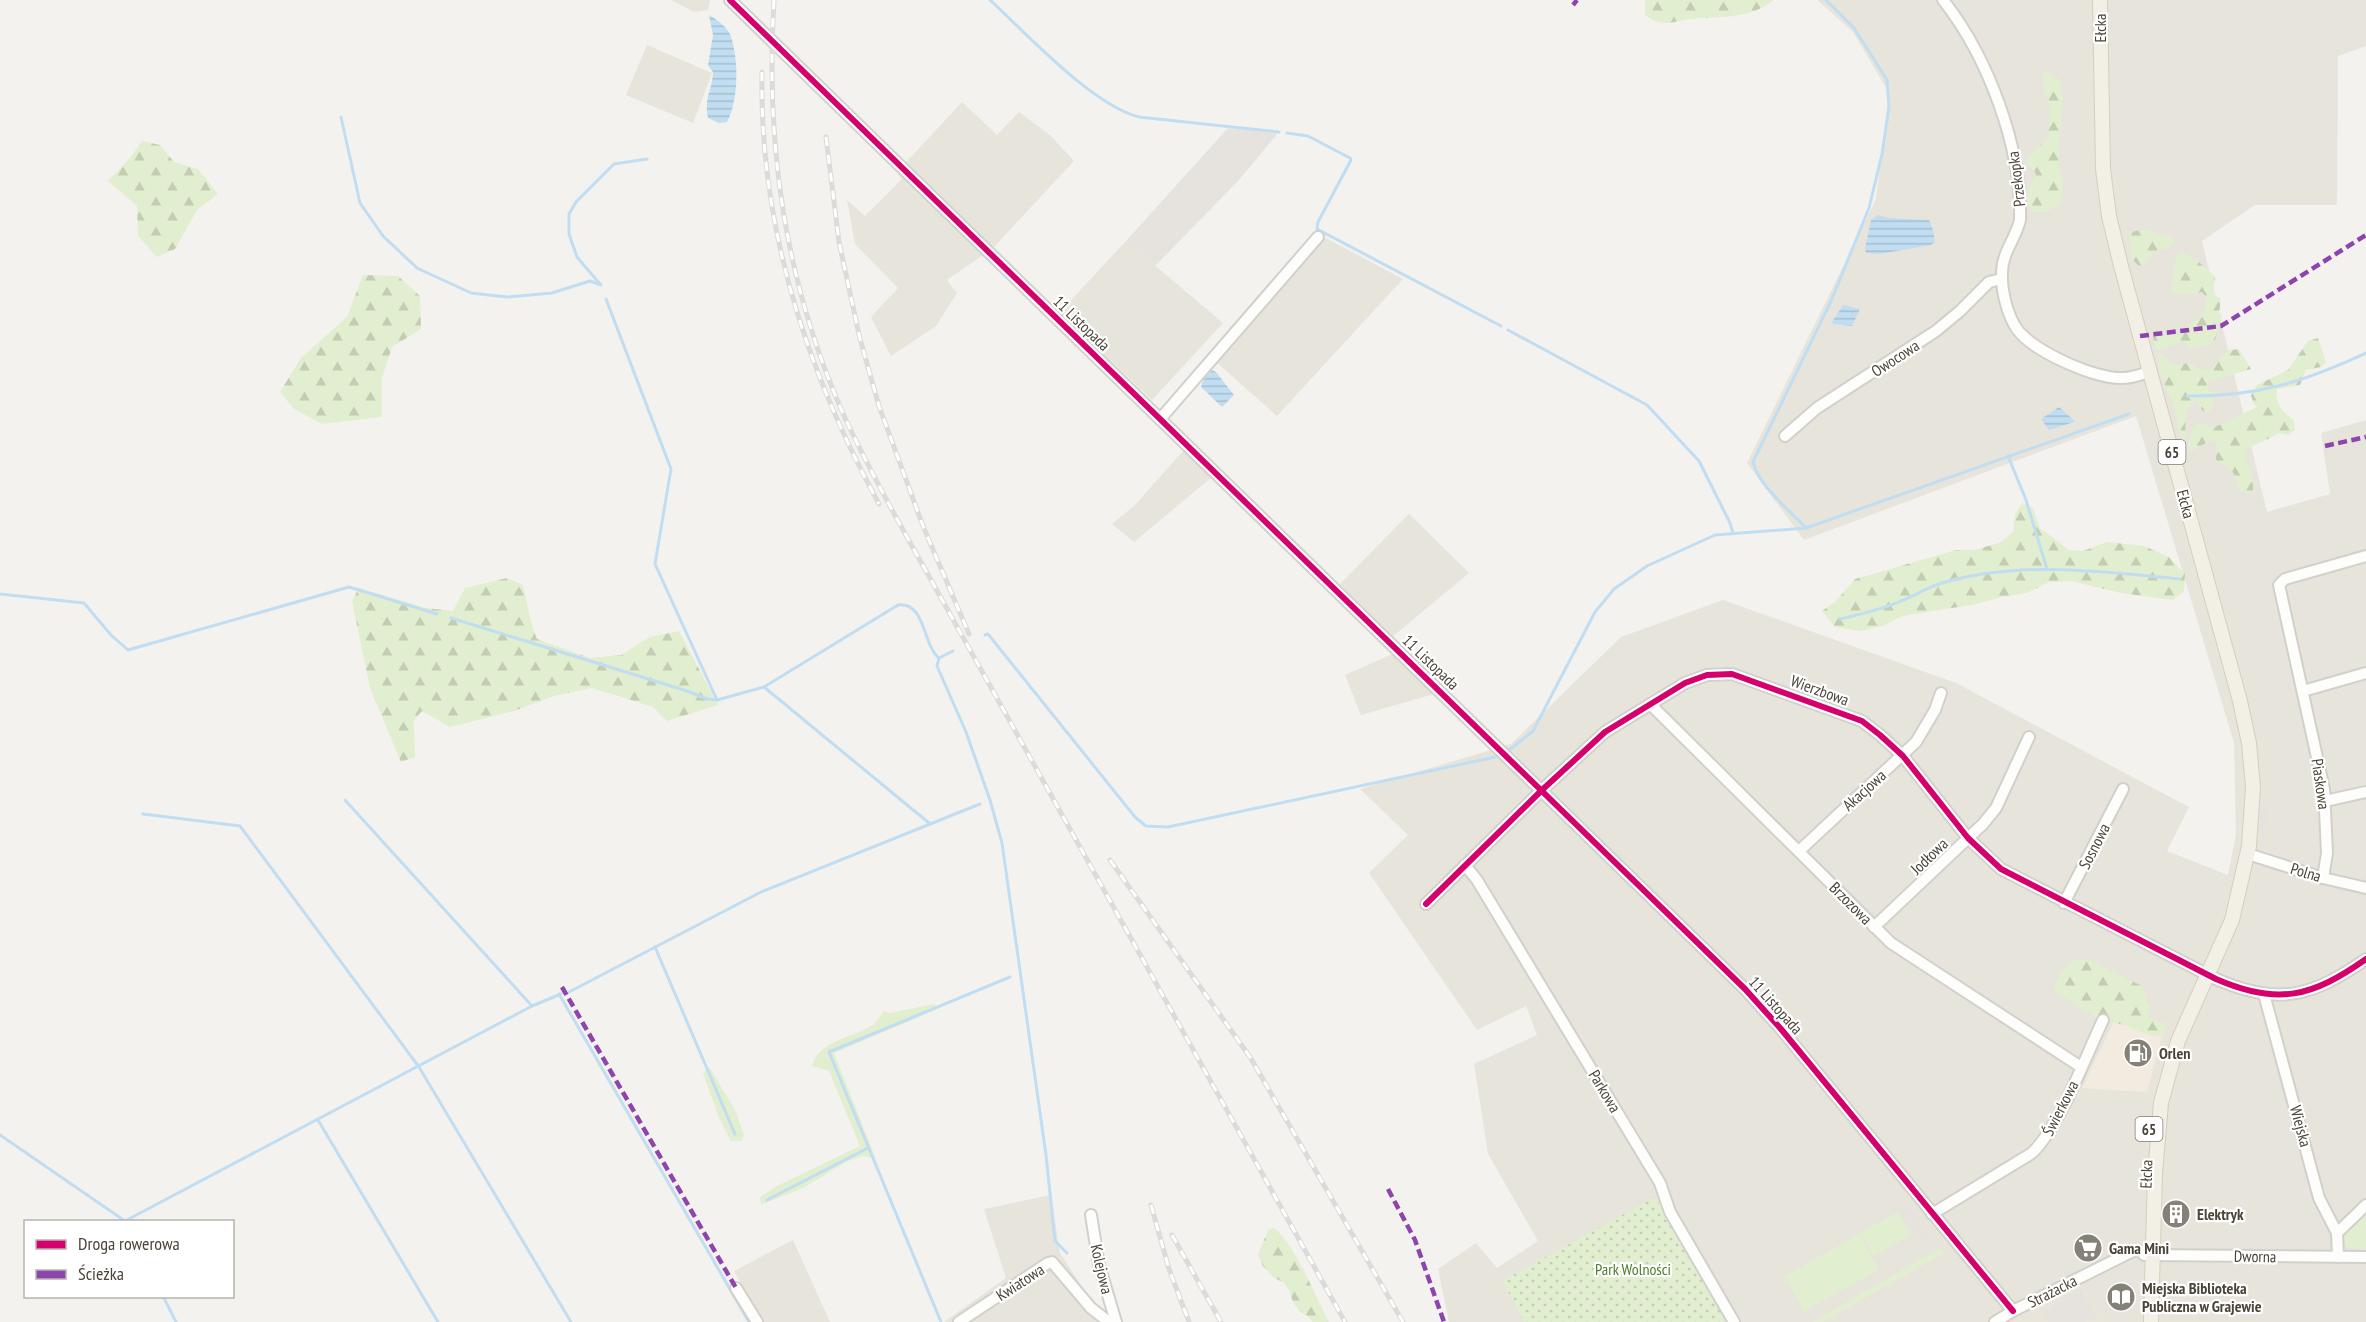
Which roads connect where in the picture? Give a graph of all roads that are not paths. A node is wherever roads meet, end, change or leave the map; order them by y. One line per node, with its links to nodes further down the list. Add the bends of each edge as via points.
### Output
1 (730, 0): 7 (street, 11 Listopada)
2 (1943, 0): 5 (street, Przekopka, via 1983,62 2012,146 2020,220 2004,258)
3 (2100, 0): 6 (main road, Ełcka / 65, via 2106,195)
4 (1318, 237): 7 (street)
5 (2002, 279): 6 (street, Przekopka, via 2016,329 2050,355 2112,378); 8 (street, Owocowa, via 1989,282 1936,331 1817,408)
6 (2150, 372): 22 (main road, Ełcka / 65, via 2246,723 2253,788)
7 (1161, 418): 17 (street, 11 Listopada)
8 (1785, 436)
9 (2366, 556): 11 (street, Piaskowa, via 2280,582 2278,589)
10 (2366, 673): 11 (street)
11 (2303, 691): 19 (street, Piaskowa)
12 (1941, 693): 15 (street, Akacjowa, via 1924,730)
13 (1650, 704): 15 (street, Wierzbowa, via 1698,677 1732,674 1862,721); 17 (street, Wierzbowa, via 1593,742); 21 (street, Brzozowa)
14 (2029, 737): 20 (street, Jodłowa, via 1995,808)
15 (1903, 756): 20 (street, Wierzbowa); 21 (street, Akacjowa)
16 (2123, 789): 26 (street, Sosnowa)
17 (1542, 790): 23 (street, Wierzbowa); 35 (street, 11 Listopada, via 1745,988)
18 (2366, 792): 19 (street)
19 (2325, 801): 24 (street, Piaskowa)
20 (1968, 838): 26 (street, Wierzbowa, via 2001,870); 28 (street, Jodłowa)
21 (1799, 851): 28 (street, Brzozowa)
22 (2248, 854): 24 (street, Polna); 30 (main road, Ełcka / 65, via 2232,920)
23 (1465, 865): 27 (street, Wierzbowa); 48 (street, Parkowa, via 1650,1165 1670,1212)
24 (2324, 878): 25 (street, Polna)
25 (2366, 888)
26 (2064, 903): 30 (street, Wierzbowa)
27 (1426, 904)
28 (1874, 927): 33 (street, Brzozowa, via 1903,952)
29 (2366, 959): 31 (street, Wierzbowa, via 2318,988 2292,994)
30 (2204, 974): 31 (street, Wierzbowa); 38 (main road, Ełcka / 65, via 2178,1041 2161,1103)
31 (2264, 994): 37 (street, Wiejska, via 2319,1198)
32 (2103, 1020): 33 (street, Świerkowa)
33 (2081, 1067): 35 (street, Świerkowa, via 2040,1146 2032,1154)
34 (2366, 1205): 37 (street)
35 (1932, 1214): 43 (street, 11 Listopada)
36 (1091, 1215): 47 (street, Kolejowa, via 1099,1265)
37 (2337, 1233): 39 (street, Wiejska)
38 (2147, 1253): 39 (street, Dworna); 43 (street, Strażacka, via 2133,1251); 50 (main road, Ełcka / 65); 51 (main road, Ełcka / 65)
39 (2338, 1257): 40 (street, Dworna)
40 (2366, 1257)
41 (1052, 1263): 45 (street, Kwiatowa); 46 (street, Kolejowa, via 1091,1308)
42 (736, 1288): 44 (street)
43 (2013, 1311): 49 (street, Strażacka)
44 (756, 1322)
45 (958, 1322)
46 (1109, 1322)
47 (1116, 1322)
48 (1734, 1322)
49 (1995, 1322)
50 (2142, 1322)
51 (2151, 1322)

